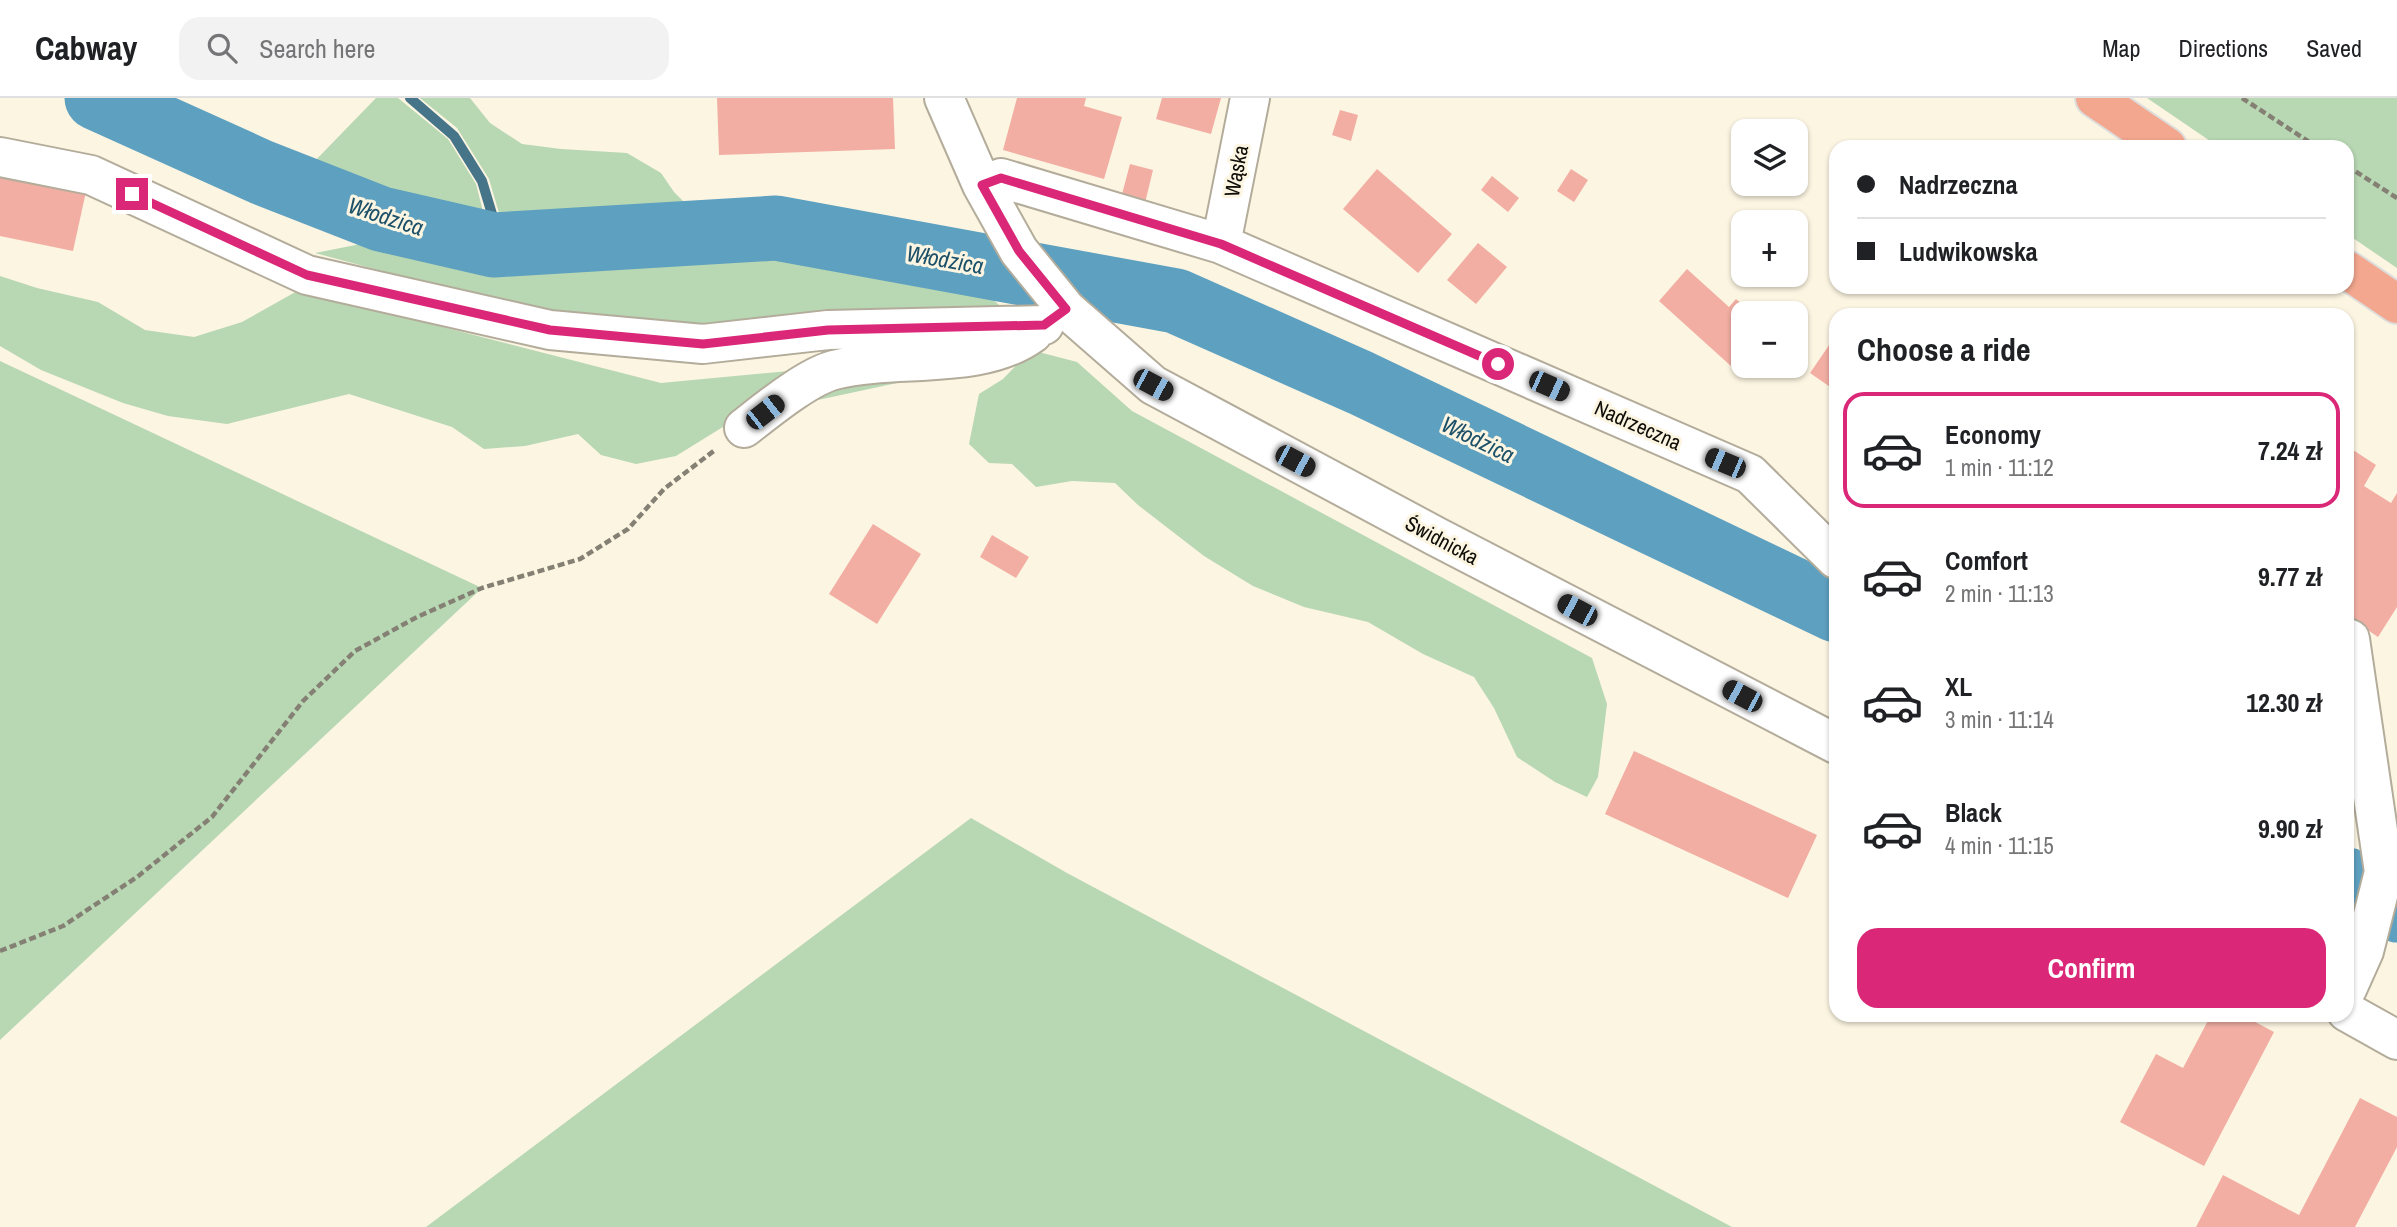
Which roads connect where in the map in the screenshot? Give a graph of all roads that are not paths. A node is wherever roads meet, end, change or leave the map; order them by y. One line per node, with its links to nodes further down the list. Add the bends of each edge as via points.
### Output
1 (944, 98): 6 (street, Świdnicka)
2 (1250, 98): 7 (street, Wąska)
3 (2095, 98): 4 (main road)
4 (2157, 140)
5 (0, 157): 10 (street, via 91,175 307,275 550,330 703,344)
6 (982, 185): 7 (street, Nadrzeczna, via 1001,178); 10 (street, Świdnicka)
7 (1221, 244): 12 (street, Nadrzeczna, via 1750,474)
8 (2354, 275): 9 (main road)
9 (2397, 304)
10 (1056, 311): 11 (street, via 1017,345 973,358 882,361 831,370 785,396); 14 (street, Świdnicka, via 1153,385)
11 (744, 428)
12 (1829, 552)
13 (2354, 669): 15 (street)
14 (1829, 740)
15 (2376, 836): 16 (street, via 2364,951)
16 (2354, 973)
17 (2354, 1016): 18 (street)
18 (2397, 1040)

